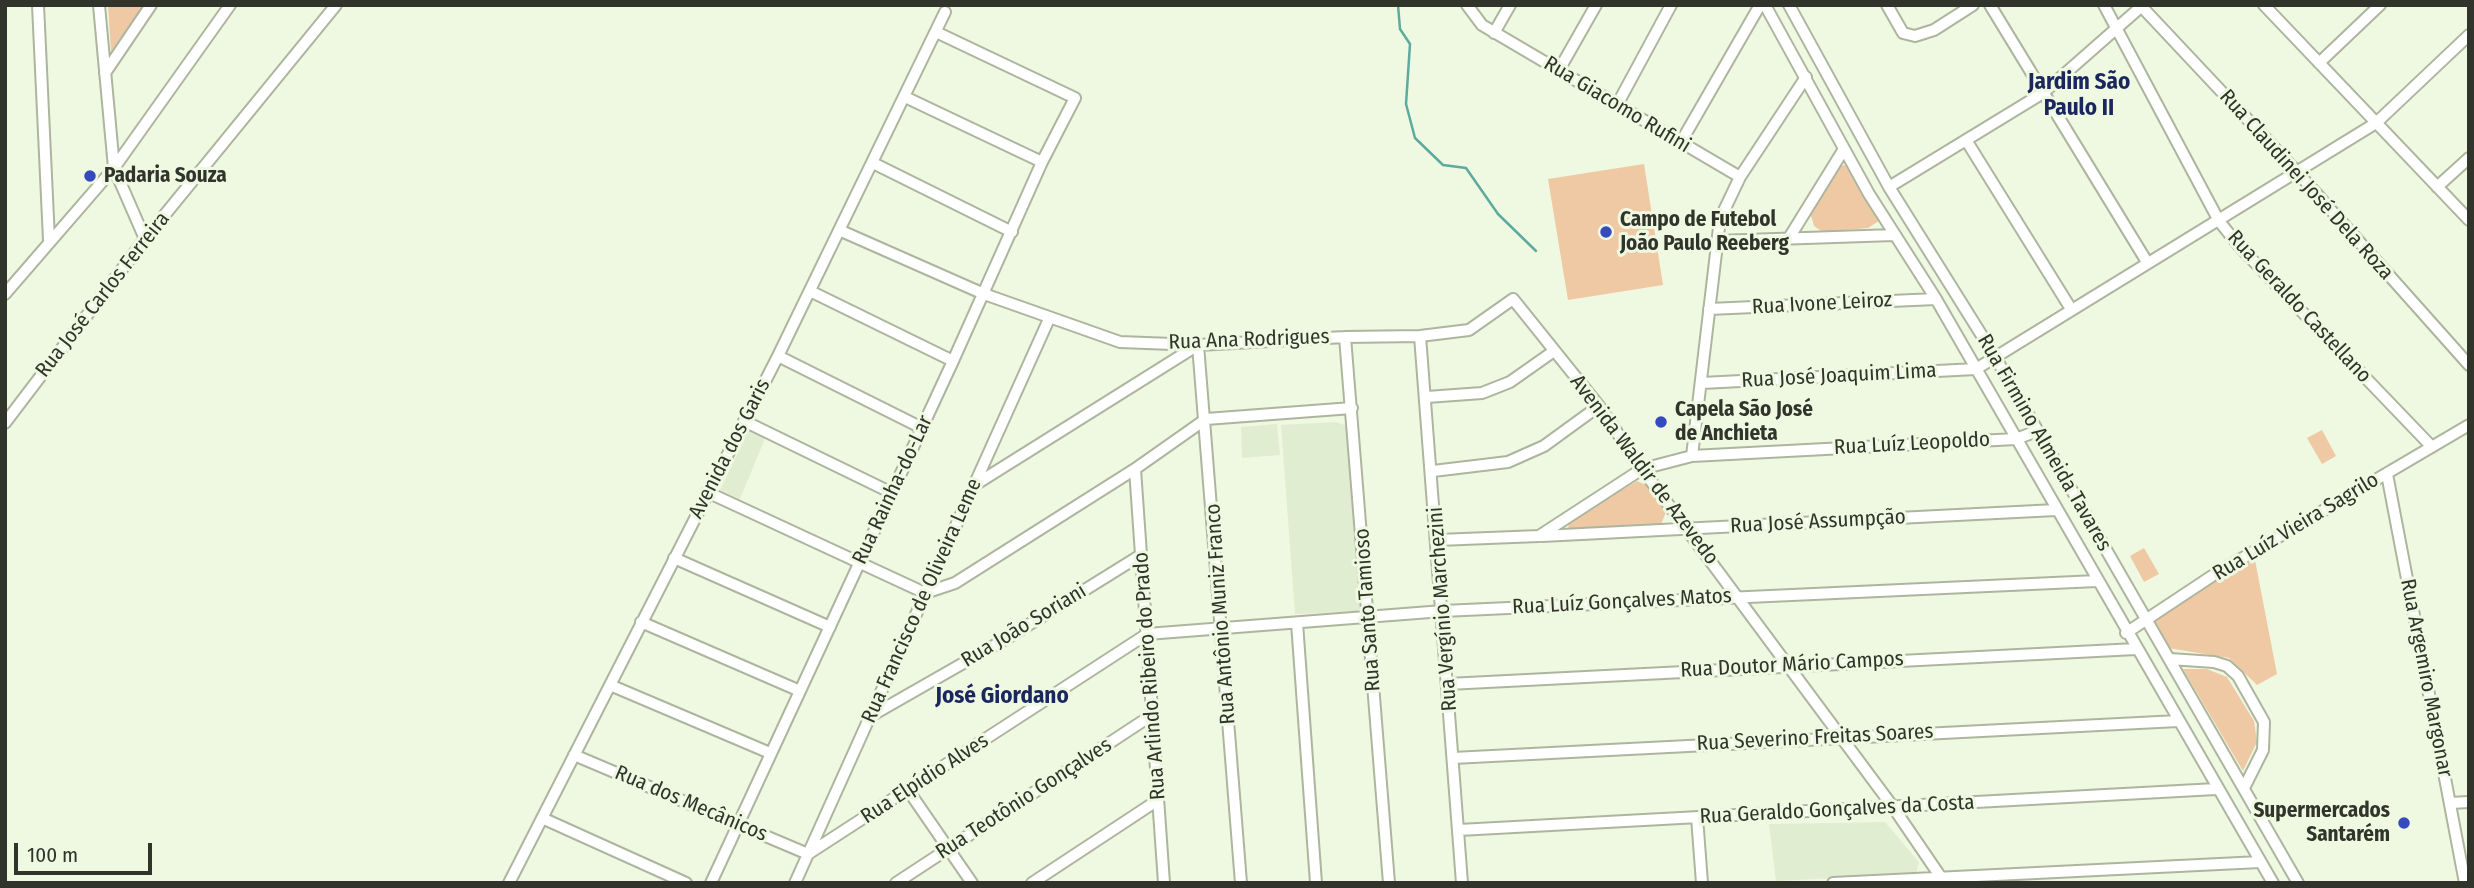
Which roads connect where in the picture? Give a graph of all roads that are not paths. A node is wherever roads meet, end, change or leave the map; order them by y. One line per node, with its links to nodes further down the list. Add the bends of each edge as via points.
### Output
1 (38, 5): 51 (street)
2 (99, 5): 27 (street)
3 (151, 5): 27 (street)
4 (230, 5): 39 (street)
5 (1467, 5): 23 (street, Rua Giacomo Rufini)
6 (1510, 5): 23 (street)
7 (1596, 5): 26 (street)
8 (1671, 5): 31 (street)
9 (1760, 5): 34 (street)
10 (1765, 5): 28 (street, Rua Firmino Almeida Tavares)
11 (1789, 5): 42 (street, Rua Firmino Almeida Tavares)
12 (1887, 5): 13 (street, via 1903,33 1915,36 1934,30)
13 (1973, 5)
14 (1990, 5): 29 (street)
15 (2104, 5): 21 (street, Rua Geraldo Castellano)
16 (2264, 5): 25 (street)
17 (2380, 5): 25 (street)
18 (334, 6): 50 (street, Rua José Carlos Ferreira)
19 (2143, 6): 21 (street); 40 (street, Rua Claudinei José Dela Roza)
20 (945, 12): 22 (street, Avenida dos Garis)
21 (2117, 29): 29 (street); 45 (street, Rua Geraldo Castellano)
22 (936, 32): 30 (street, Avenida dos Garis); 37 (street, Rua Rainha-do-Lar, via 1075,98)
23 (1494, 33): 26 (street, Rua Giacomo Rufini)
24 (2469, 35): 32 (street)
25 (2319, 63): 32 (street)
26 (1559, 70): 31 (street, Rua Giacomo Rufini)
27 (105, 73): 39 (street)
28 (1806, 77): 35 (street, Rua Firmino Almeida Tavares); 41 (street)
29 (2043, 93): 33 (street); 53 (street)
30 (905, 97): 37 (street); 38 (street, Avenida dos Garis)
31 (1617, 105): 34 (street, Rua Giacomo Rufini)
32 (2376, 123): 40 (street); 43 (street)
33 (1966, 140): 42 (street); 60 (street)
34 (1681, 142): 41 (street, Rua Giacomo Rufini)
35 (1844, 149): 48 (street, Rua Firmino Almeida Tavares); 49 (street)
36 (2469, 158): 43 (street)
37 (1042, 162): 47 (street, Rua Rainha-do-Lar)
38 (873, 163): 46 (street, Avenida dos Garis); 47 (street)
39 (114, 168): 50 (street); 51 (street)
40 (2298, 173): 45 (street); 69 (street, Rua Claudinei José Dela Roza)
41 (1740, 177): 52 (street, via 1720,219)
42 (1889, 187): 66 (street, Rua Firmino Almeida Tavares)
43 (2437, 187): 44 (street)
44 (2469, 220)
45 (2219, 221): 53 (street); 82 (street, Rua Geraldo Castellano)
46 (839, 230): 54 (street, Avenida dos Garis); 56 (street, Rua Ana Rodrigues)
47 (1012, 232): 56 (street, Rua Rainha-do-Lar)
48 (1894, 234): 49 (street); 58 (street, Rua Firmino Almeida Tavares)
49 (1789, 238): 52 (street)
50 (145, 239): 77 (street, Rua José Carlos Ferreira)
51 (49, 240): 55 (street)
52 (1717, 241): 59 (street)
53 (2147, 262): 60 (street)
54 (810, 290): 67 (street, Avenida dos Garis); 68 (street)
55 (5, 294)
56 (984, 294): 61 (street, Rua Ana Rodrigues); 68 (street, Rua Rainha-do-Lar)
57 (1513, 299): 62 (street, Rua Ana Rodrigues, via 1469,330); 65 (street, Avenida Waldir de Azevedo)
58 (1936, 299): 59 (street, Rua Ivone Leiroz); 70 (street, Rua Firmino Almeida Tavares)
59 (1709, 309): 71 (street)
60 (2071, 309): 66 (street)
61 (1049, 319): 64 (street, Rua Ana Rodrigues, via 1119,342); 88 (street, Rua Francisco de Oliveira Leme)
62 (1420, 336): 63 (street, Rua Ana Rodrigues); 72 (street, Rua Vergínio Marchezini)
63 (1345, 337): 64 (street, Rua Ana Rodrigues); 74 (street, Rua Santo Tamioso)
64 (1198, 345): 75 (street, Rua Antônio Muniz Franco); 88 (street)
65 (1554, 351): 72 (street, via 1510,382 1482,393); 73 (street, Avenida Waldir de Azevedo)
66 (1994, 355): 70 (street); 80 (street, Rua Firmino Almeida Tavares)
67 (778, 356): 76 (street, Avenida dos Garis); 79 (street)
68 (953, 361): 79 (street, Rua Rainha-do-Lar)
69 (2469, 365)
70 (1976, 369): 71 (street, Rua José Joaquim Lima); 81 (street, Rua Firmino Almeida Tavares)
71 (1702, 383): 83 (street)
72 (1427, 397): 86 (street, Rua Vergínio Marchezini)
73 (1599, 406): 85 (street, Avenida Waldir de Azevedo); 86 (street, via 1544,446 1508,462)
74 (1352, 408): 75 (street); 102 (street, Rua Santo Tamioso)
75 (1206, 419): 84 (street); 107 (street, Rua Antônio Muniz Franco)
76 (744, 421): 89 (street, Avenida dos Garis); 90 (street)
77 (5, 424)
78 (2469, 425): 82 (street, Rua Luíz Vieira Sagrilo)
79 (922, 428): 90 (street, Rua Rainha-do-Lar)
80 (2038, 431): 81 (street, Rua Luíz Leopoldo); 103 (street, Rua Firmino Almeida Tavares)
81 (2016, 439): 83 (street, Rua Luíz Leopoldo); 91 (street, Rua Firmino Almeida Tavares)
82 (2432, 447): 87 (street, Rua Luíz Vieira Sagrilo)
83 (1692, 456): 85 (street, Rua Luíz Leopoldo)
84 (1135, 469): 95 (street, Rua Arlindo Ribeiro do Prado); 99 (street, via 955,583)
85 (1642, 469): 92 (street, Avenida Waldir de Azevedo); 93 (street, Rua Luíz Leopoldo)
86 (1433, 471): 94 (street, Rua Vergínio Marchezini)
87 (2386, 474): 103 (street, Rua Luíz Vieira Sagrilo); 128 (street, Rua Argemiro Margonar)
88 (973, 486): 99 (street, Rua Francisco de Oliveira Leme)
89 (708, 492): 96 (street, Avenida dos Garis); 97 (street)
90 (892, 493): 97 (street, Rua Rainha-do-Lar)
91 (2056, 510): 92 (street, Rua José Assumpção); 98 (street, Rua Firmino Almeida Tavares)
92 (1689, 529): 93 (street, Rua José Assumpção); 100 (street, Avenida Waldir de Azevedo)
93 (1539, 536): 94 (street, Rua José Assumpção)
94 (1438, 540): 101 (street, Rua Vergínio Marchezini)
95 (1141, 555): 109 (street, Rua Arlindo Ribeiro do Prado); 117 (street, Rua João Soriani)
96 (674, 558): 104 (street, Avenida dos Garis); 106 (street)
97 (861, 561): 99 (street); 106 (street, Rua Rainha-do-Lar)
98 (2097, 582): 100 (street, Rua Luíz Gonçalves Matos); 108 (street, Rua Firmino Almeida Tavares)
99 (925, 593): 117 (street, Rua Francisco de Oliveira Leme)
100 (1738, 596): 101 (street, Rua Luíz Gonçalves Matos); 112 (street, Avenida Waldir de Azevedo)
101 (1443, 611): 102 (street, Rua Luíz Gonçalves Matos); 113 (street, Rua Vergínio Marchezini)
102 (1368, 619): 105 (street, Rua Luíz Gonçalves Matos); 148 (street, Rua Santo Tamioso)
103 (2147, 620): 108 (street, Rua Luíz Vieira Sagrilo); 111 (street, Rua Firmino Almeida Tavares)
104 (641, 622): 114 (street, Avenida dos Garis); 115 (street)
105 (1297, 623): 107 (street, Rua Luíz Gonçalves Matos); 147 (street)
106 (830, 627): 115 (street, Rua Rainha-do-Lar)
107 (1223, 628): 109 (street, Rua Luíz Gonçalves Matos); 146 (street, Rua Antônio Muniz Franco)
108 (2126, 633): 110 (street, Rua Firmino Almeida Tavares)
109 (1147, 634): 116 (street, Rua Arlindo Ribeiro do Prado); 125 (street, Rua Elpídio Alves)
110 (2136, 649): 112 (street, Rua Doutor Mário Campos); 118 (street, Rua Firmino Almeida Tavares)
111 (2170, 659): 123 (street, Rua Firmino Almeida Tavares); 123 (street, via 2214,662 2238,676 2264,722 2263,750)
112 (1788, 665): 113 (street, Rua Doutor Mário Campos); 119 (street, Avenida Waldir de Azevedo)
113 (1448, 684): 122 (street, Rua Vergínio Marchezini)
114 (610, 685): 120 (street); 121 (street, Avenida dos Garis)
115 (800, 691): 120 (street, Rua Rainha-do-Lar)
116 (1152, 715): 126 (street, Rua Arlindo Ribeiro do Prado); 134 (street, Rua Teotônio Gonçalves)
117 (869, 717): 135 (street, Rua Francisco de Oliveira Leme)
118 (2178, 721): 119 (street, Rua Severino Freitas Soares); 124 (street, Rua Firmino Almeida Tavares)
119 (1841, 736): 122 (street, Rua Severino Freitas Soares); 129 (street, Avenida Waldir de Azevedo)
120 (770, 753): 132 (street, Rua Rainha-do-Lar)
121 (574, 755): 131 (street, Avenida dos Garis); 132 (street, Rua dos Mecânicos)
122 (1453, 758): 133 (street, Rua Vergínio Marchezini)
123 (2244, 788): 153 (street, Rua Firmino Almeida Tavares)
124 (2216, 789): 129 (street, Rua Geraldo Gonçalves da Costa); 136 (street, Rua Firmino Almeida Tavares)
125 (908, 790): 134 (street); 135 (street, Rua Elpídio Alves)
126 (1158, 800): 139 (street, Rua Arlindo Ribeiro do Prado); 145 (street)
127 (2469, 802): 128 (street)
128 (2450, 803): 154 (street, Rua Argemiro Margonar)
129 (1893, 807): 130 (street, Rua Geraldo Gonçalves da Costa); 137 (street, Avenida Waldir de Azevedo)
130 (1697, 817): 133 (street, Rua Geraldo Gonçalves da Costa); 150 (street)
131 (542, 818): 138 (street, Avenida dos Garis); 140 (street)
132 (738, 822): 135 (street, Rua dos Mecânicos); 141 (street, Rua Rainha-do-Lar)
133 (1458, 830): 149 (street, Rua Vergínio Marchezini)
134 (950, 849): 143 (street, Rua Teotônio Gonçalves); 144 (street)
135 (808, 854): 142 (street, Rua Francisco de Oliveira Leme)
136 (2260, 862): 137 (street); 152 (street, Rua Firmino Almeida Tavares)
137 (1940, 879): 151 (street)
138 (512, 882)
139 (1162, 882)
140 (686, 883)
141 (711, 883)
142 (795, 883)
143 (896, 883)
144 (972, 883)
145 (1032, 883)
146 (1241, 883)
147 (1316, 883)
148 (1389, 883)
149 (1462, 883)
150 (1702, 883)
151 (1833, 883)
152 (2273, 883)
153 (2298, 883)
154 (2465, 883)

